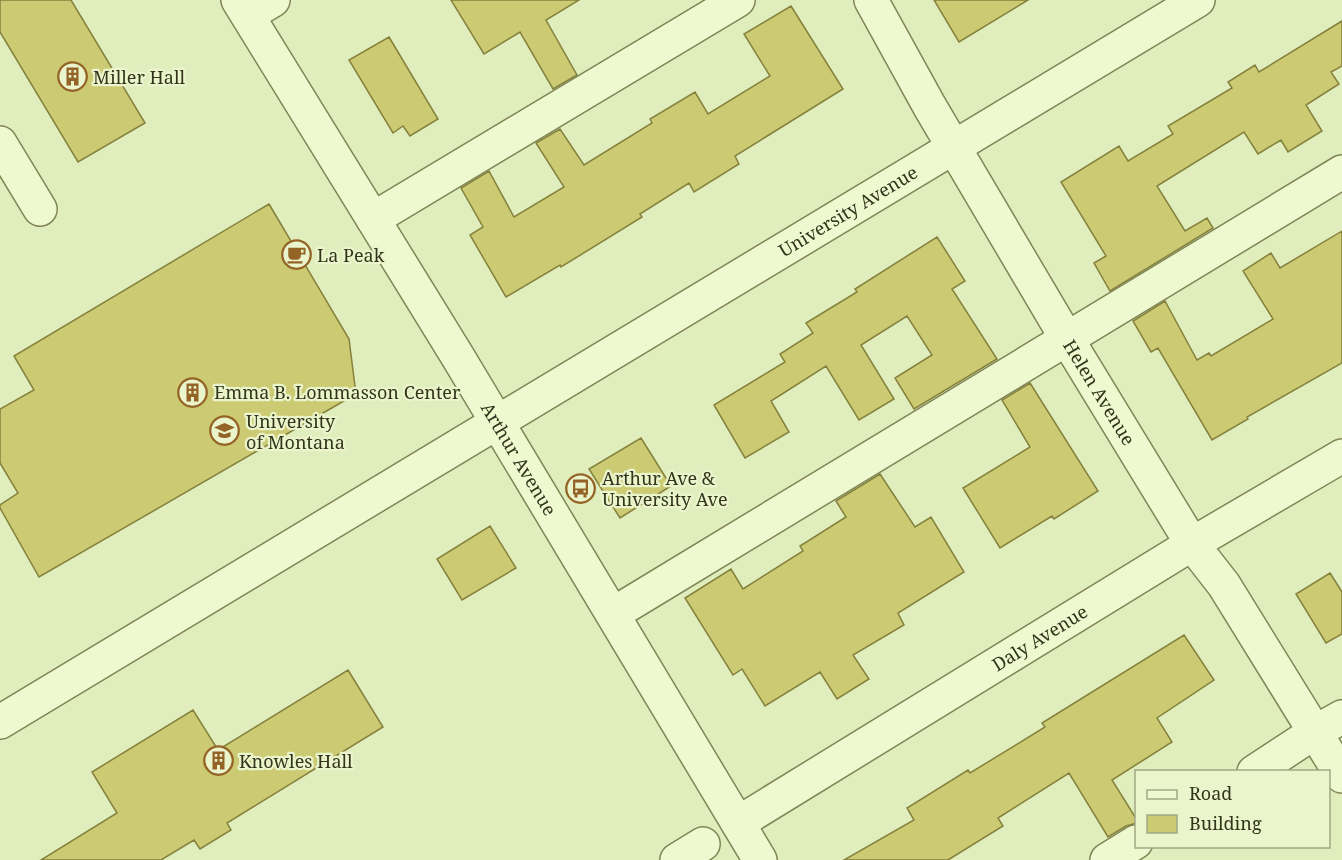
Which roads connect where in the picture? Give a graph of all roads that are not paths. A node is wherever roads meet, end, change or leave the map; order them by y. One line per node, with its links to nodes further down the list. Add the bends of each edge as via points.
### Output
1 (738, 0): 9 (street)
2 (871, 0): 6 (street, Helen Avenue)
3 (1198, 0): 6 (street, University Avenue)
4 (253, 5): 9 (street, Arthur Avenue)
5 (0, 143): 8 (street)
6 (954, 146): 10 (street, Helen Avenue); 11 (street, University Avenue)
7 (1342, 172): 10 (street)
8 (40, 209)
9 (373, 219): 11 (street, Arthur Avenue)
10 (1067, 339): 13 (street, Helen Avenue); 14 (street)
11 (498, 423): 14 (street, Arthur Avenue); 15 (street, University Avenue)
12 (1342, 456): 13 (street, Daly Avenue)
13 (1192, 544): 16 (street, Helen Avenue); 19 (street, Daly Avenue)
14 (613, 614): 19 (street, Arthur Avenue)
15 (0, 722)
16 (1329, 725): 17 (street); 18 (street, Helen Avenue)
17 (1256, 770)
18 (1342, 776)
19 (738, 822): 21 (street, Arthur Avenue)
20 (1135, 843): 22 (street)
21 (760, 860)
22 (1107, 860)

